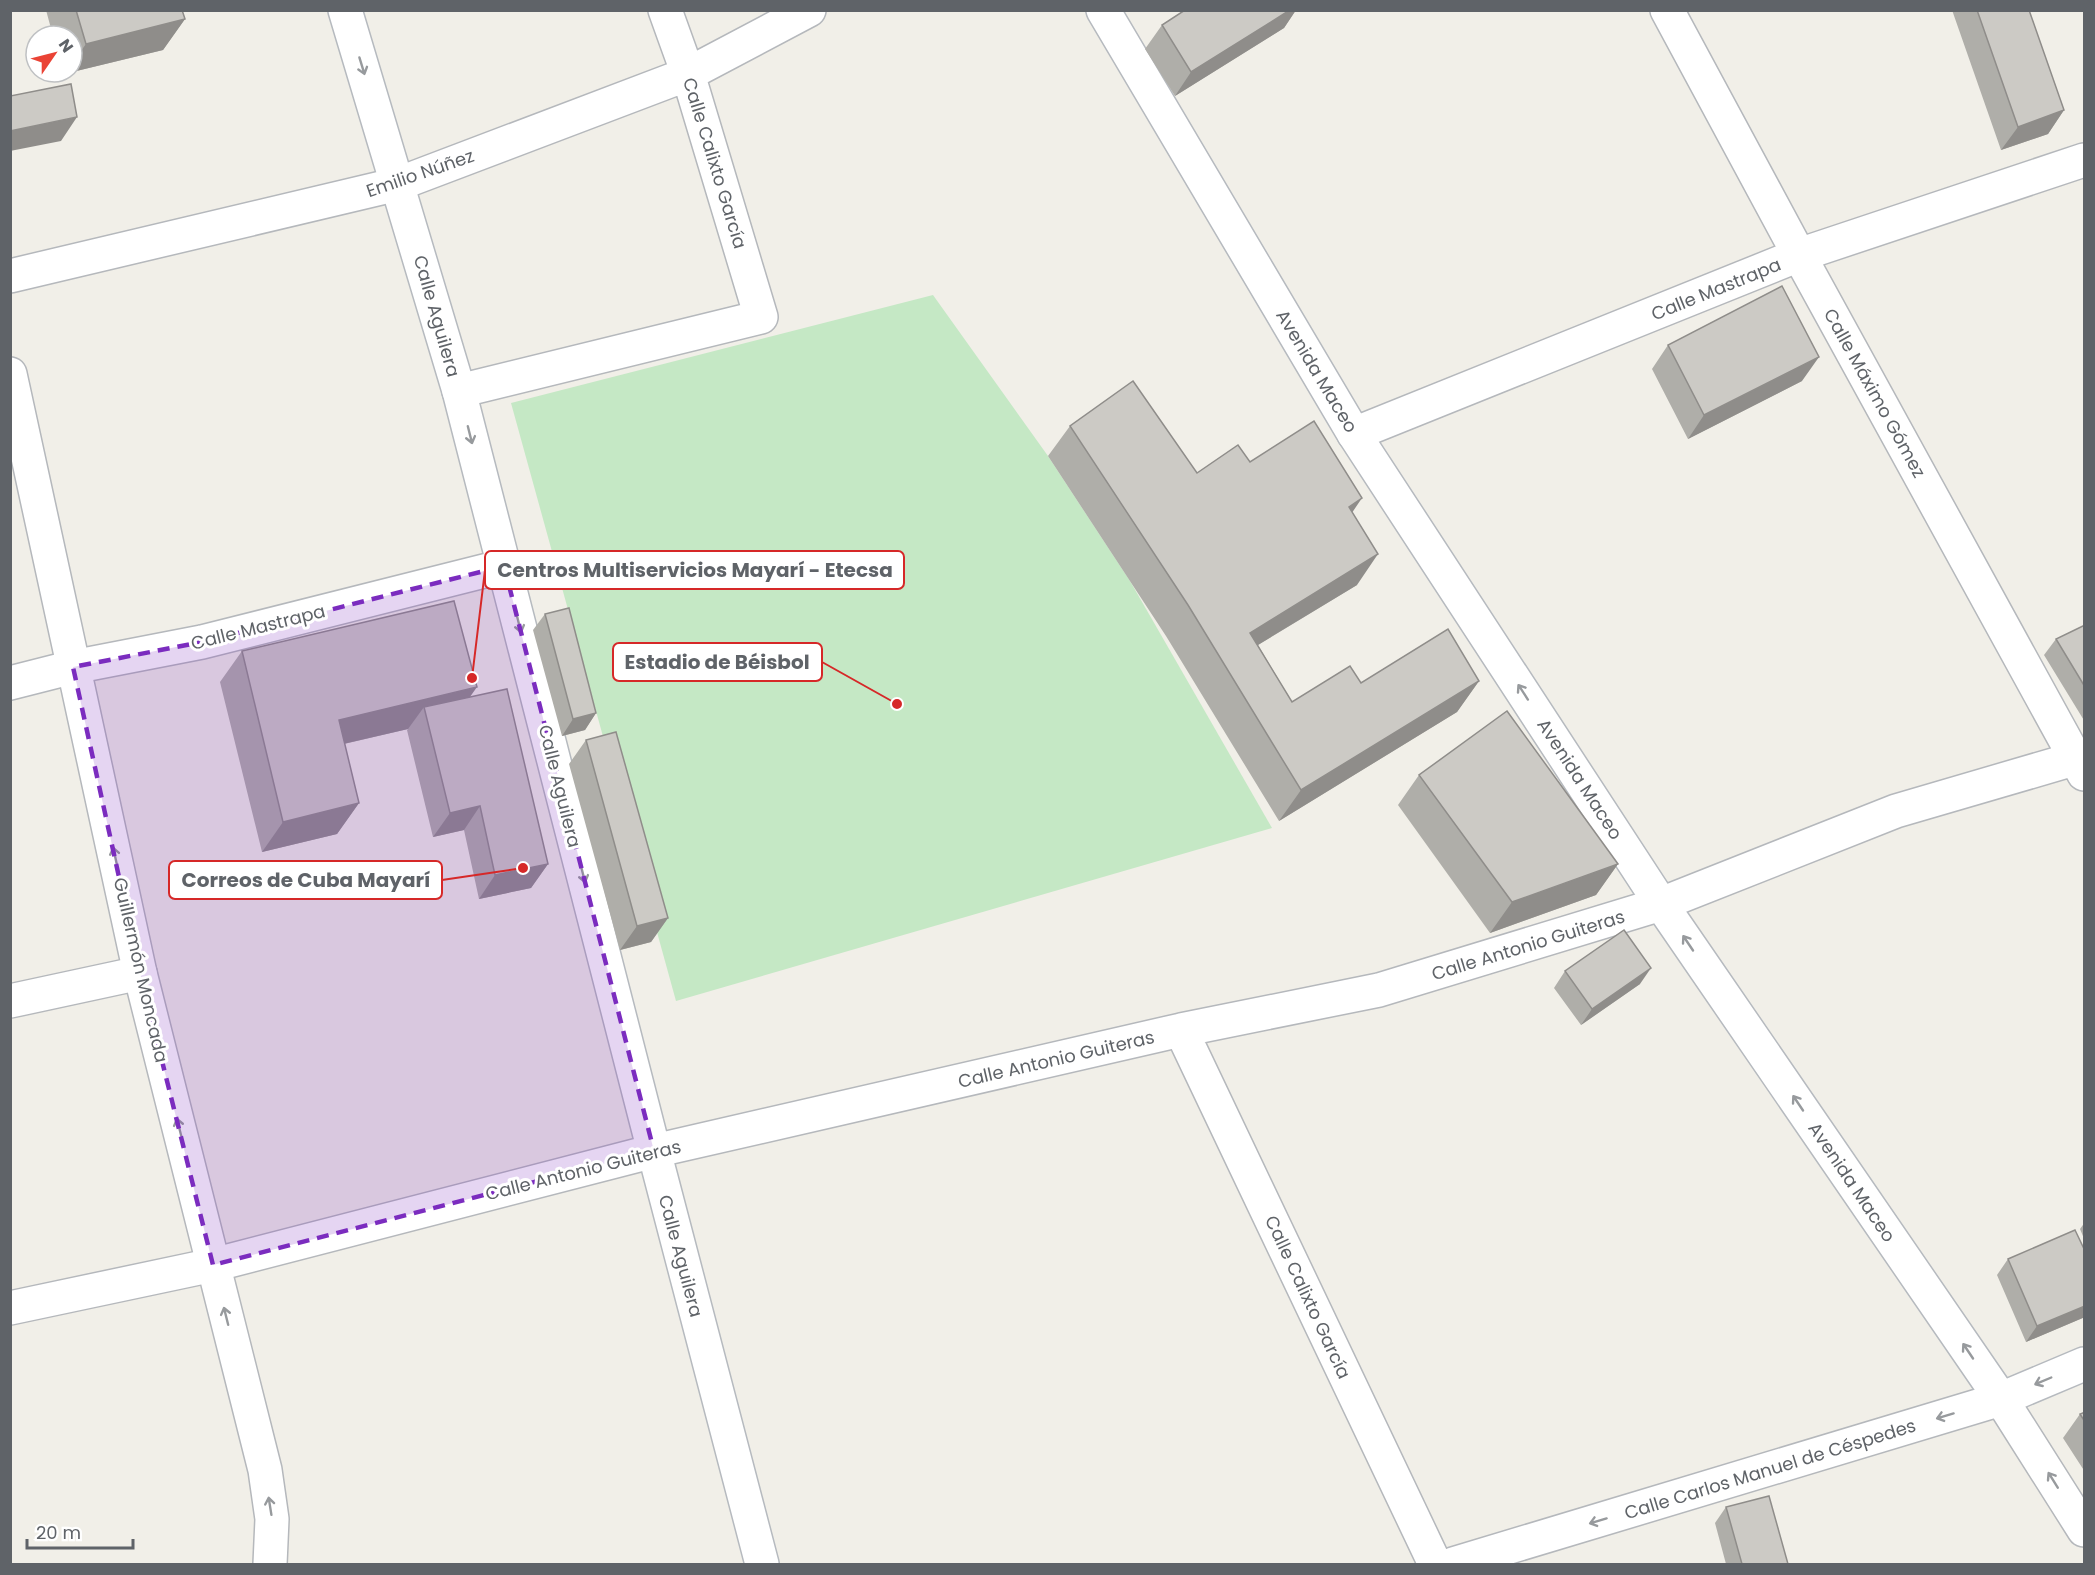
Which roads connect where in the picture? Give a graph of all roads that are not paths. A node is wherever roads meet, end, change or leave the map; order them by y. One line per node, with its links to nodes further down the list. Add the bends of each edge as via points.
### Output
1 (345, 10): 8 (street, Calle Aguilera, one-way to 8)
2 (665, 10): 6 (street, Calle Calixto García)
3 (809, 10): 6 (street, Emilio Núñez)
4 (1103, 10): 13 (street, Avenida Maceo)
5 (1667, 10): 9 (street, Calle Máximo Gómez)
6 (688, 74): 8 (street, Emilio Núñez); 12 (street, Calle Calixto García, via 761,317)
7 (2085, 160): 9 (street, Calle Mastrapa)
8 (398, 184): 10 (street, Emilio Núñez); 12 (street, Calle Aguilera)
9 (1798, 255): 13 (street, Calle Mastrapa); 17 (street, Calle Máximo Gómez)
10 (10, 276)
11 (10, 374): 15 (street, Guillermón Moncada)
12 (459, 391): 14 (street, Calle Aguilera, one-way to 14)
13 (1354, 434): 18 (street, Avenida Maceo, one-way to 13)
14 (504, 566): 15 (street, Calle Mastrapa, via 202,642); 22 (street, Calle Aguilera, one-way to 22)
15 (73, 668): 16 (street, Calle Mastrapa); 19 (street, Guillermón Moncada, one-way to 15)
16 (10, 683)
17 (2082, 763): 18 (street, Calle Antonio Guiteras, via 1896,811)
18 (1661, 904): 21 (street, Calle Antonio Guiteras, via 1379,990); 26 (street, Avenida Maceo, one-way to 18)
19 (140, 973): 20 (street); 23 (street, Guillermón Moncada, one-way to 19)
20 (10, 1001)
21 (1181, 1030): 22 (street, Calle Antonio Guiteras); 30 (street, Calle Calixto García)
22 (654, 1151): 23 (street, Calle Antonio Guiteras); 29 (street, Calle Aguilera)
23 (213, 1264): 24 (street, Calle Antonio Guiteras); 28 (street, Guillermón Moncada, one-way to 23, via 272,1519 265,1470)
24 (10, 1308)
25 (2085, 1364): 26 (street, Calle Carlos Manuel de Céspedes, one-way to 26)
26 (2001, 1399): 27 (street, Avenida Maceo, one-way to 26); 30 (street, Calle Carlos Manuel de Céspedes, one-way to 30)
27 (2085, 1530)
28 (270, 1564)
29 (762, 1564)
30 (1454, 1564)

